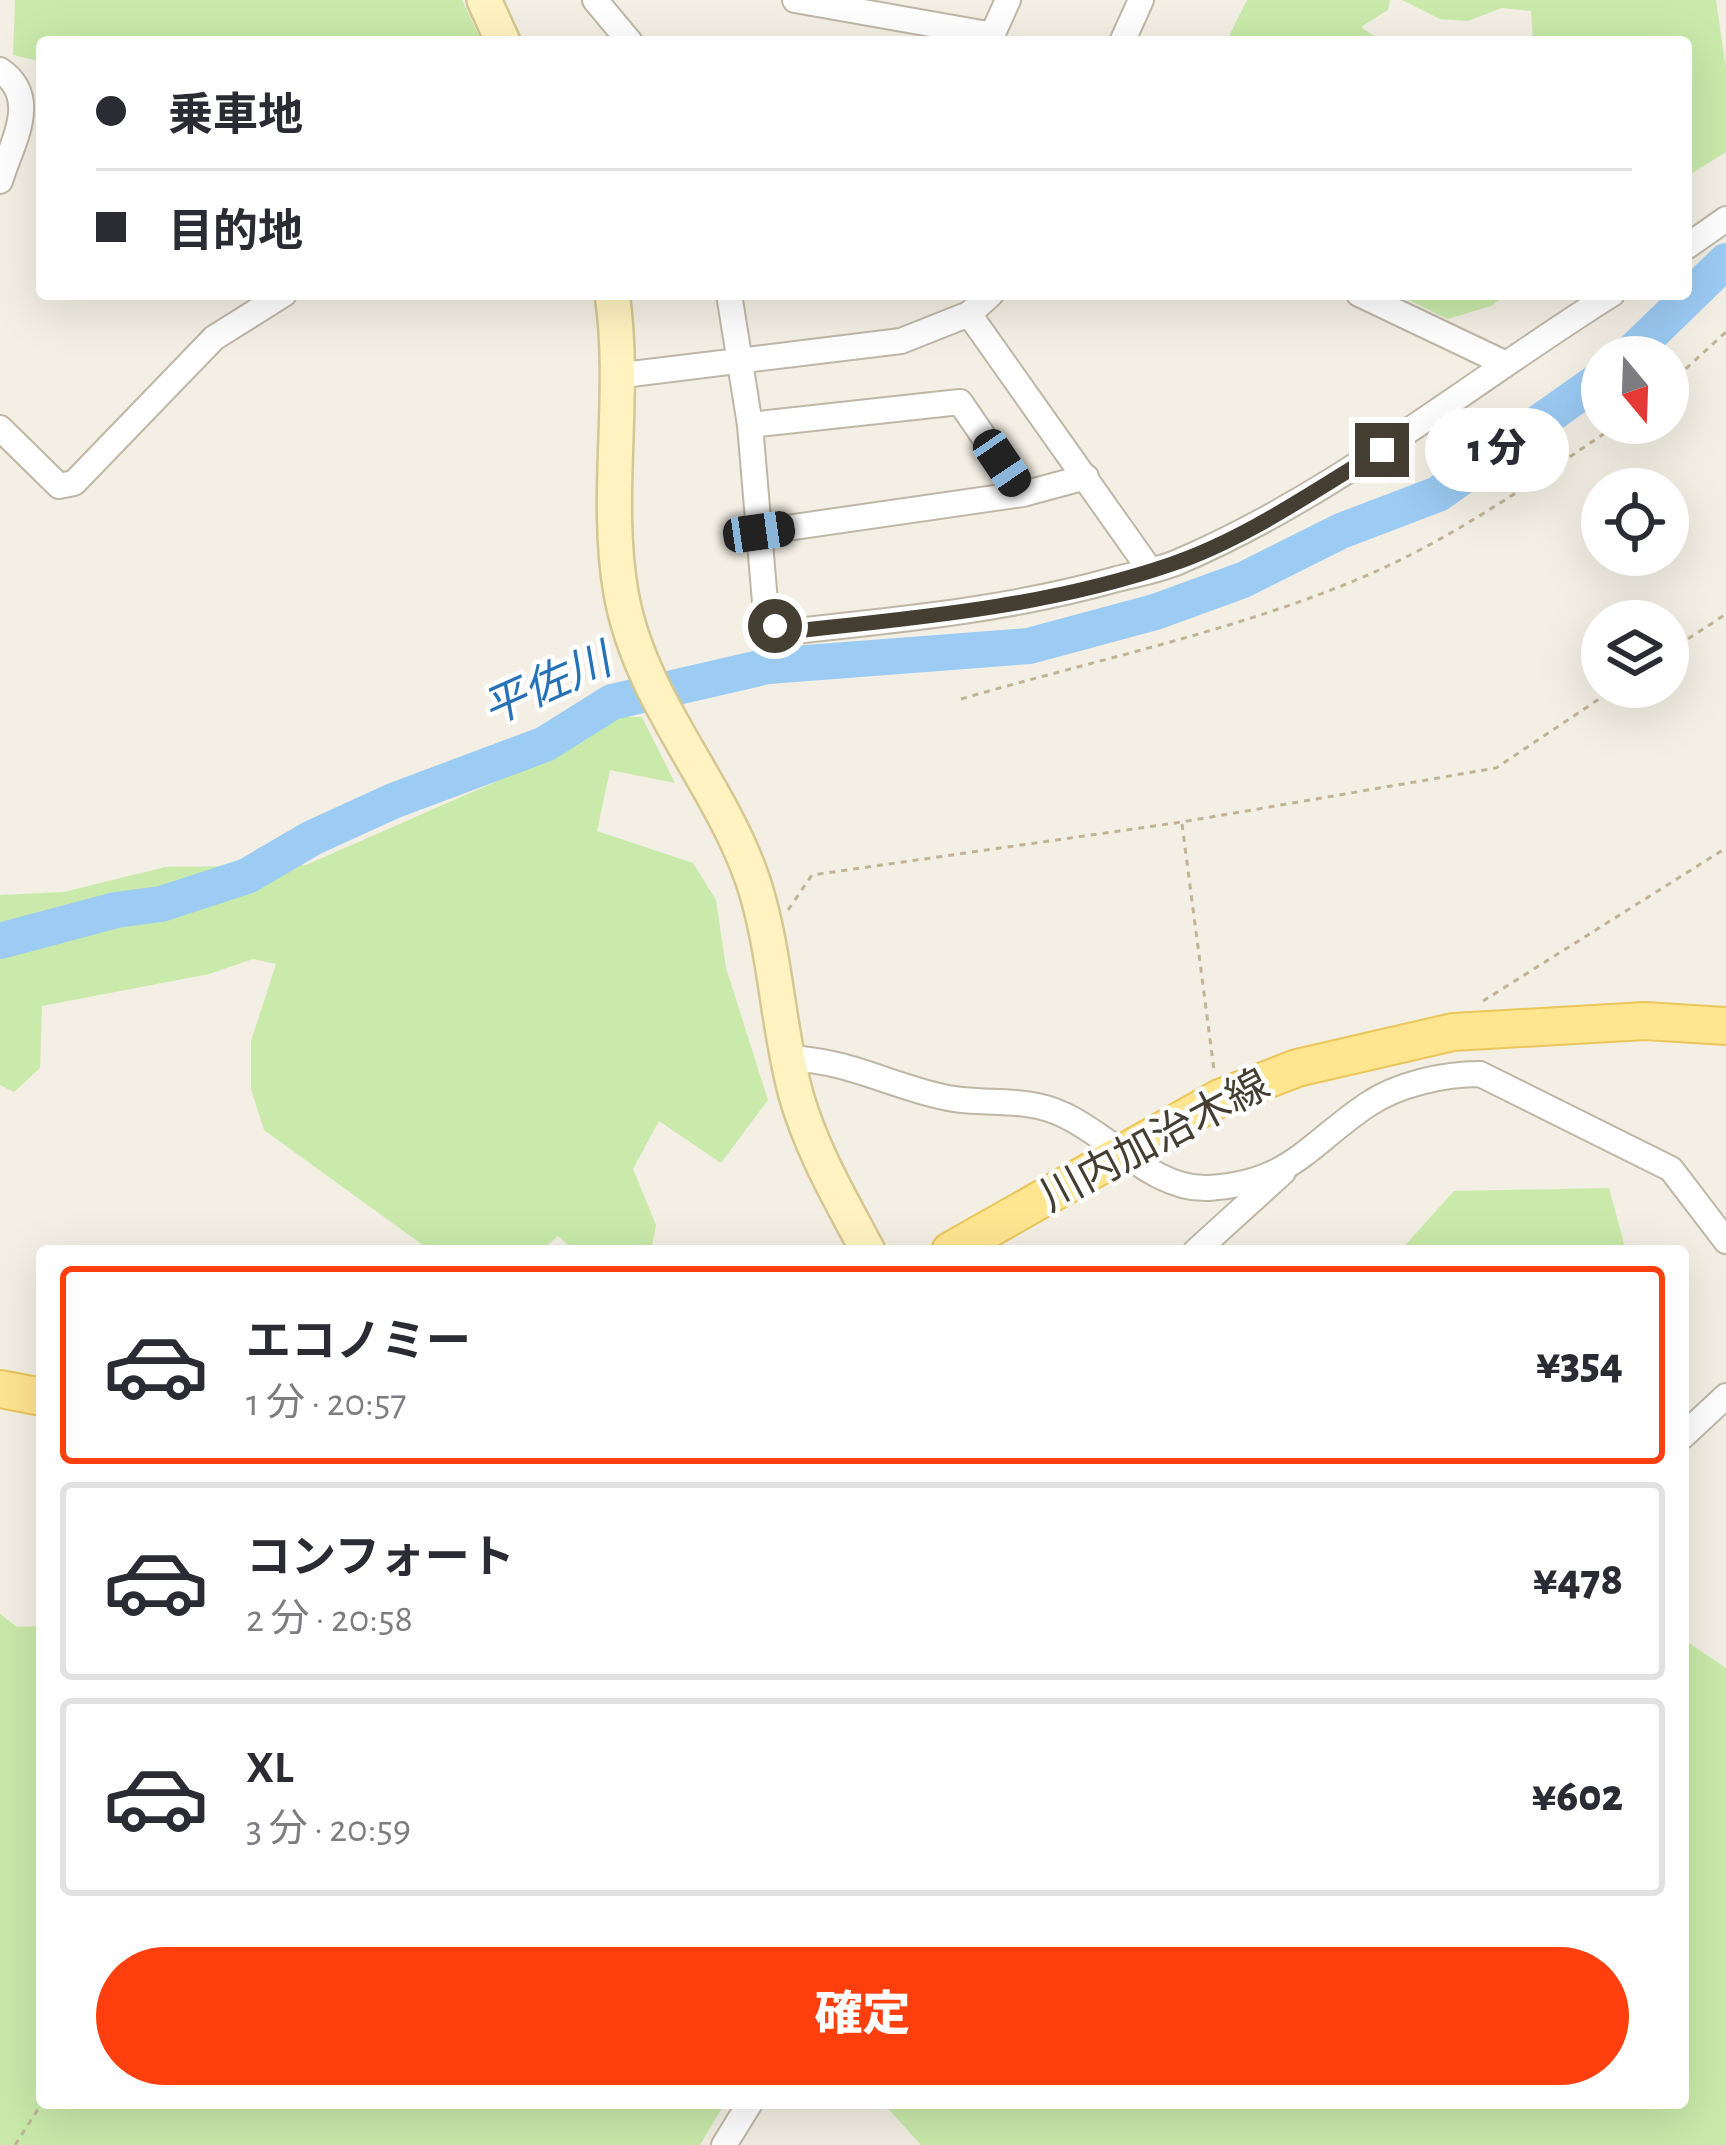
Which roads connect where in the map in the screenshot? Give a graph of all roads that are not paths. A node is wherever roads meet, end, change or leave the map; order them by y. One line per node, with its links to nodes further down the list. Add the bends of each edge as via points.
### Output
1 (484, 0): 6 (street)
2 (595, 0): 7 (street)
3 (795, 0): 8 (street)
4 (1008, 0): 9 (street)
5 (1141, 0): 10 (street)
6 (500, 36)
7 (625, 36)
8 (981, 36)
9 (992, 36)
10 (1125, 36)
11 (0, 70): 12 (street, via 19,85 23,105)
12 (0, 181)
13 (1726, 218): 14 (street)
14 (1692, 243)
15 (274, 300): 26 (street, via 214,338 74,483 59,486)
16 (612, 300): 24 (street)
17 (730, 300): 22 (street)
18 (984, 300): 21 (street)
19 (1372, 300): 23 (street)
20 (1602, 300): 23 (street)
21 (969, 314): 22 (street, via 901,340); 27 (street)
22 (741, 361): 24 (street); 25 (street)
23 (1502, 362): 30 (street, via 1382,450 1289,505)
24 (615, 376): 32 (street, via 621,592 668,720 741,852 768,935)
25 (750, 425): 28 (street, via 961,402); 29 (street)
26 (0, 428)
27 (1086, 477): 28 (street); 30 (street)
28 (1023, 494): 29 (street)
29 (759, 532): 30 (street, via 766,614 785,632 1000,608)
30 (1150, 570)
31 (1726, 1026): 33 (main road, 川内加治木線, via 1645,1021 1453,1032 1297,1068 1220,1098)
32 (789, 1058): 33 (street, via 832,1060 940,1096 1030,1102); 36 (street, via 812,1145)
33 (1125, 1153): 34 (street, via 1160,1176 1206,1189); 37 (main road, 川内加治木線)
34 (1284, 1172): 35 (street, via 1370,1102 1445,1075 1480,1074 1671,1169); 38 (street)
35 (1726, 1241)
36 (865, 1245)
37 (961, 1245)
38 (1203, 1245)
39 (0, 1389): 40 (main road)
40 (36, 1396)
41 (1726, 1396): 42 (street)
42 (1689, 1430)
43 (745, 2109): 44 (street)
44 (724, 2145)

